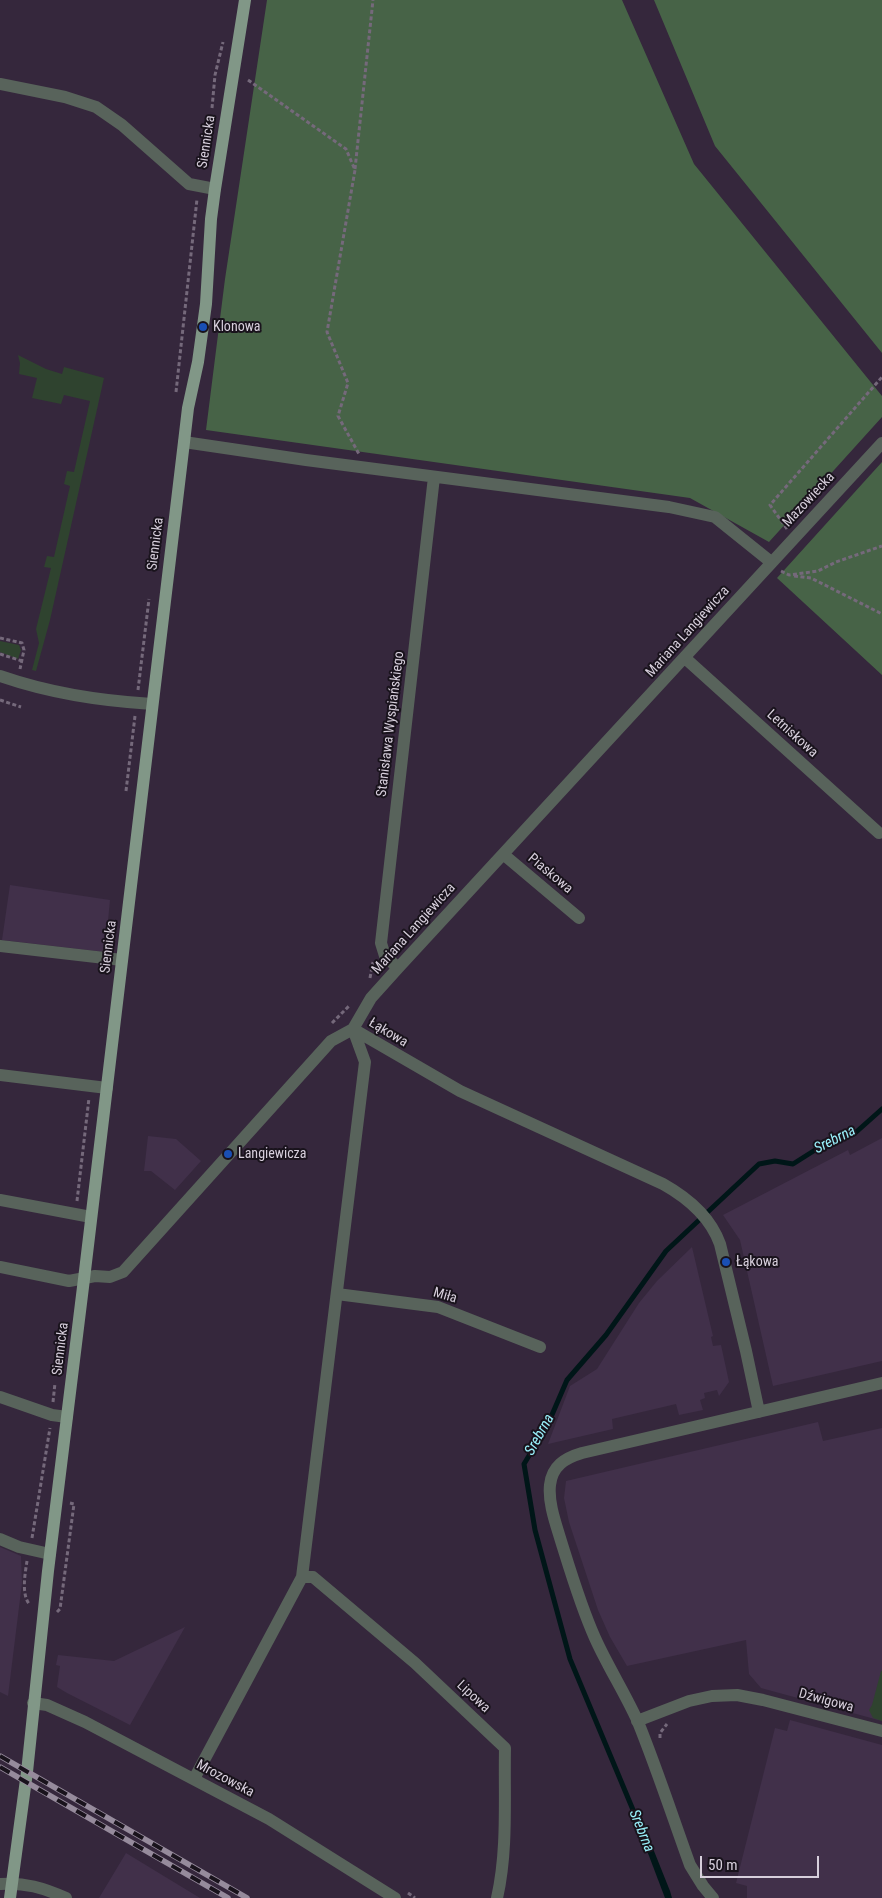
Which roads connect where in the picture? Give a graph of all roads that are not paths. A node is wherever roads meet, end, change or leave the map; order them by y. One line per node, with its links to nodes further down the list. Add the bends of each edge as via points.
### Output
1 (245, 0): 3 (main road, Siennicka)
2 (0, 84): 3 (street, via 65,97 96,107 122,124 189,184)
3 (215, 189): 4 (main road, Siennicka, via 206,304)
4 (184, 442): 6 (street); 11 (main road, Siennicka)
5 (882, 443): 7 (street, Mazowiecka)
6 (434, 477): 7 (street, via 669,507 715,517); 17 (street, Stanisława Wyspiańskiego, via 381,943 385,956)
7 (771, 562): 8 (street, Mazowiecka)
8 (758, 578): 9 (street, Mariana Langiewicza)
9 (685, 658): 12 (street, Letniskowa); 13 (street, Mariana Langiewicza)
10 (0, 676): 11 (street, via 70,695)
11 (152, 704): 16 (main road, Siennicka)
12 (879, 833)
13 (503, 854): 14 (street, Piaskowa); 17 (street, Mariana Langiewicza)
14 (579, 918)
15 (0, 946): 16 (street)
16 (122, 960): 20 (main road, Siennicka)
17 (398, 968): 18 (street, Mariana Langiewicza, via 371,998)
18 (353, 1029): 24 (street, via 331,1041 124,1272 110,1277); 25 (street, via 365,1062); 29 (street, Łąkowa, via 460,1091 663,1184 698,1208 714,1228 727,1268)
19 (0, 1074): 20 (street)
20 (107, 1088): 22 (main road, Siennicka)
21 (0, 1200): 22 (street)
22 (91, 1216): 24 (main road, Siennicka)
23 (0, 1267): 24 (street, via 69,1282)
24 (84, 1279): 30 (main road, Siennicka)
25 (337, 1294): 26 (street, Miła, via 438,1307); 33 (street)
26 (540, 1347)
27 (882, 1383): 29 (street)
28 (0, 1397): 30 (street)
29 (759, 1412): 35 (street, via 569,1457 561,1462 551,1477 549,1494 586,1614)
30 (68, 1417): 32 (main road, Siennicka)
31 (0, 1539): 32 (street)
32 (50, 1554): 34 (main road, Siennicka)
33 (302, 1577): 37 (street); 42 (street, Lipowa, via 313,1577 415,1663 505,1748 503,1843)
34 (33, 1703): 37 (street, Mrozowska, via 47,1705 85,1722); 38 (main road, Siennicka, via 27,1772)
35 (637, 1721): 36 (street, Dźwigowa, via 700,1698 737,1695); 43 (street, via 690,1865)
36 (882, 1731)
37 (194, 1779): 41 (street, Mrozowska, via 270,1819)
38 (6, 1884): 39 (main road, Siennicka); 40 (street, via 34,1886)
39 (10, 1898)
40 (66, 1898)
41 (394, 1898)
42 (497, 1898)
43 (713, 1898)

